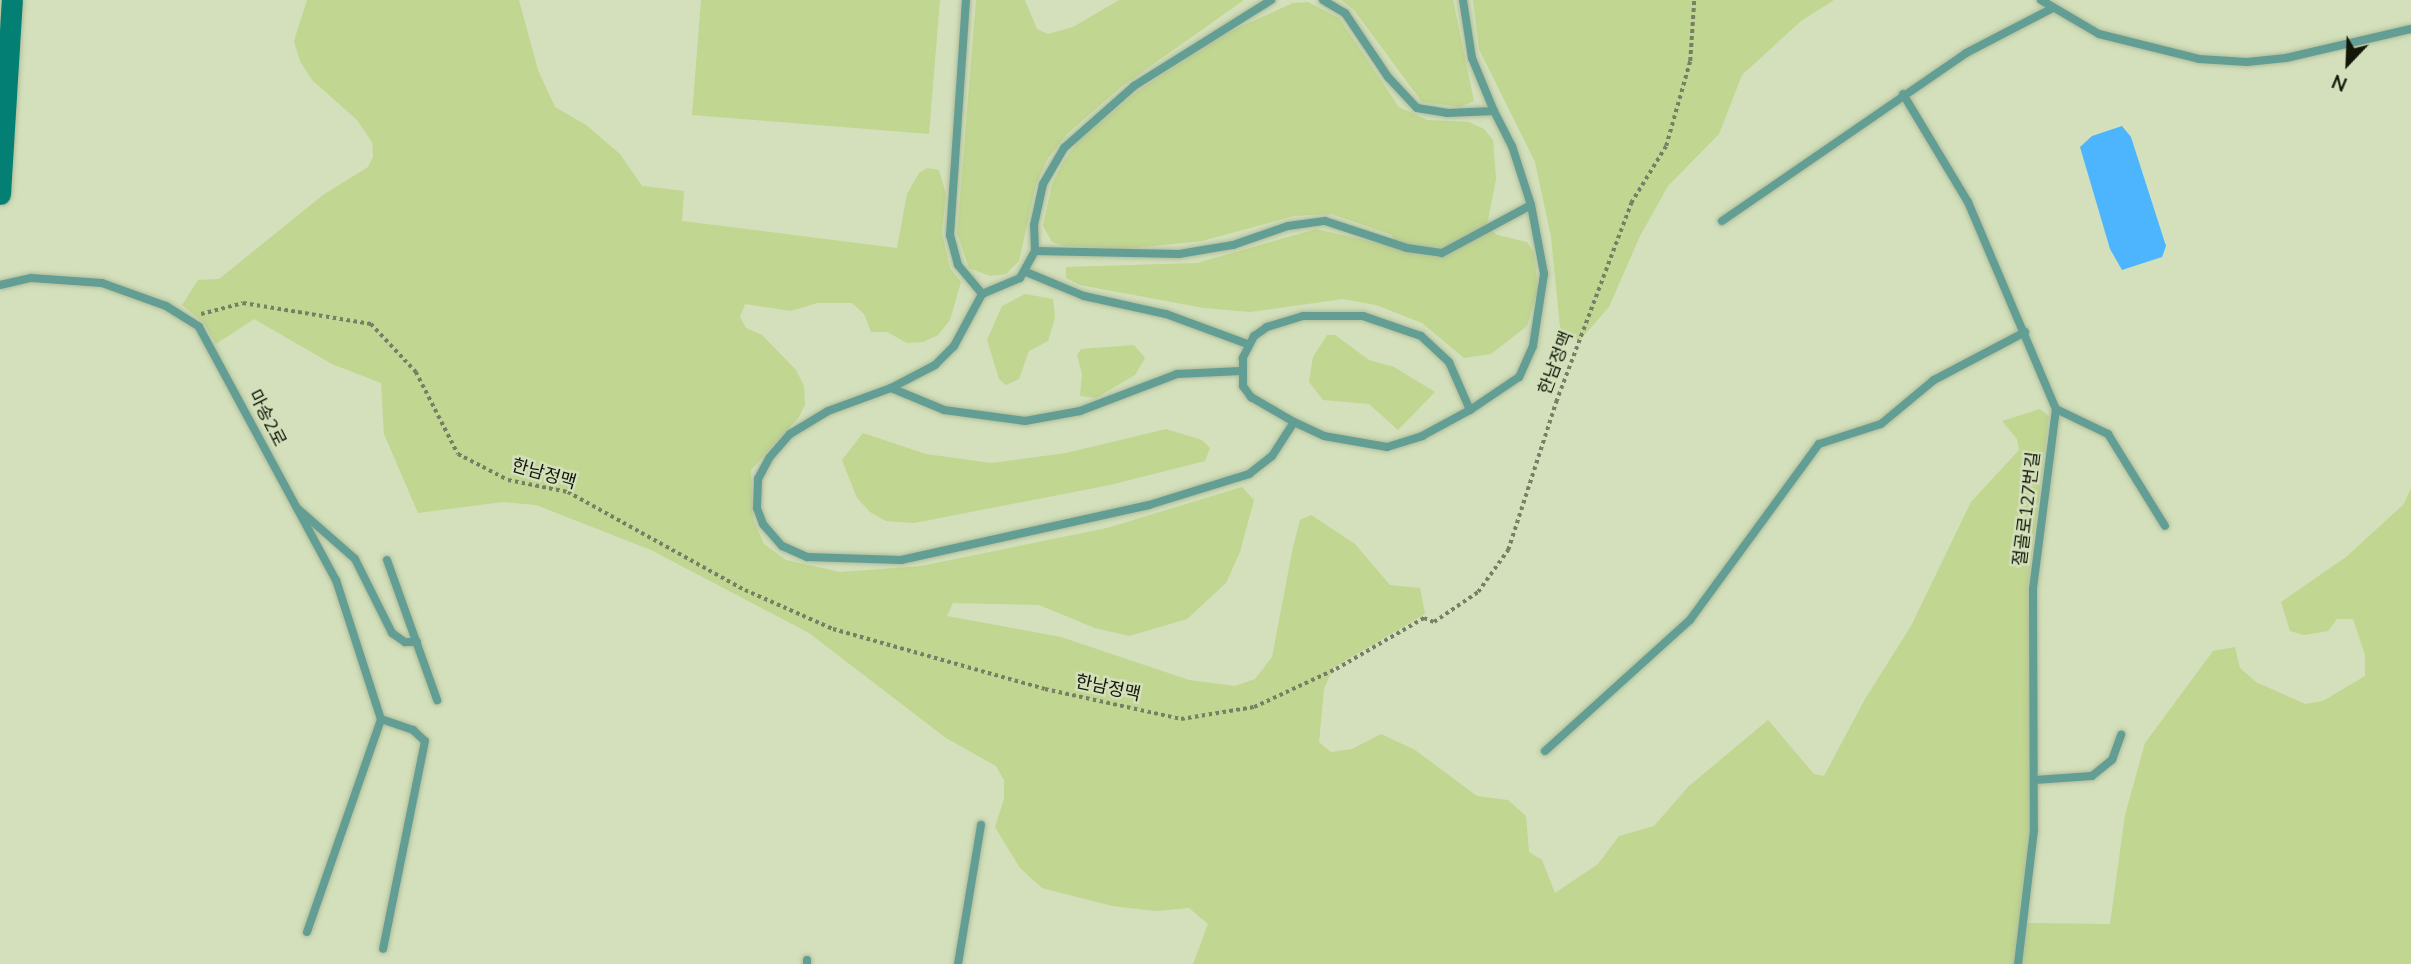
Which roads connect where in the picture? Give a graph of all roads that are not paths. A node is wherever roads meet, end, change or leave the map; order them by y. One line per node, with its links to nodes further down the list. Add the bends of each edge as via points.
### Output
1 (12, 0): 11 (street)
2 (965, 0): 17 (lane, via 950,234 958,265)
3 (1269, 0): 14 (lane, via 1133,86 1064,148 1043,184 1034,225)
4 (1323, 0): 10 (lane, via 1345,13 1388,77 1417,108)
5 (1463, 0): 10 (lane, via 1472,58)
6 (2041, 0): 7 (lane)
7 (2051, 9): 8 (lane, via 2099,34 2151,49 2199,59 2248,62 2286,58); 9 (lane, via 1966,53)
8 (2411, 29)
9 (1903, 94): 13 (lane); 18 (lane, 절골로127번길, via 1956,177)
10 (1494, 111): 12 (lane, via 1512,146)
11 (0, 194)
12 (1531, 205): 14 (lane, via 1442,253 1408,248 1325,221 1179,254); 23 (lane, via 1544,274 1533,346 1519,377)
13 (1722, 221)
14 (1035, 251): 15 (lane)
15 (1026, 272): 17 (lane); 19 (lane, via 1084,296 1166,314)
16 (0, 285): 25 (lane, 마송2로, via 31,278 103,284 135,292 187,317 199,327 225,370)
17 (982, 293): 21 (lane, via 945,356)
18 (2025, 332): 22 (lane, 절골로127번길); 32 (lane, via 1934,380 1881,424 1819,444 1689,620)
19 (1247, 344): 20 (lane); 23 (lane, via 1266,327 1303,316 1343,313 1382,319 1421,336 1439,351 1449,362)
20 (1241, 371): 21 (lane, via 1159,378 1080,411 1025,421 944,410); 24 (lane, via 1243,386 1251,397)
21 (891, 388): 24 (lane, via 812,419 769,458 758,479 757,508 763,524 782,546 807,557 901,560 1149,505 1249,474 1272,456)
22 (2056, 409): 26 (lane, via 2108,434); 33 (lane, 절골로127번길, via 2033,589)
23 (1469, 410): 24 (lane, via 1422,436 1387,447 1324,436)
24 (1294, 422)
25 (297, 508): 28 (lane, via 355,559 392,633 405,642); 30 (lane, 마송2로, via 336,580)
26 (2165, 526)
27 (387, 560): 28 (lane)
28 (417, 642): 29 (lane)
29 (437, 700)
30 (381, 719): 35 (lane); 36 (lane, via 414,730 425,741)
31 (2122, 735): 33 (lane, via 2112,760 2092,776)
32 (1545, 751)
33 (2035, 780): 38 (lane, 절골로127번길, via 2026,928)
34 (981, 825): 37 (lane)
35 (307, 932)
36 (383, 949)
37 (958, 964)
38 (2018, 964)

